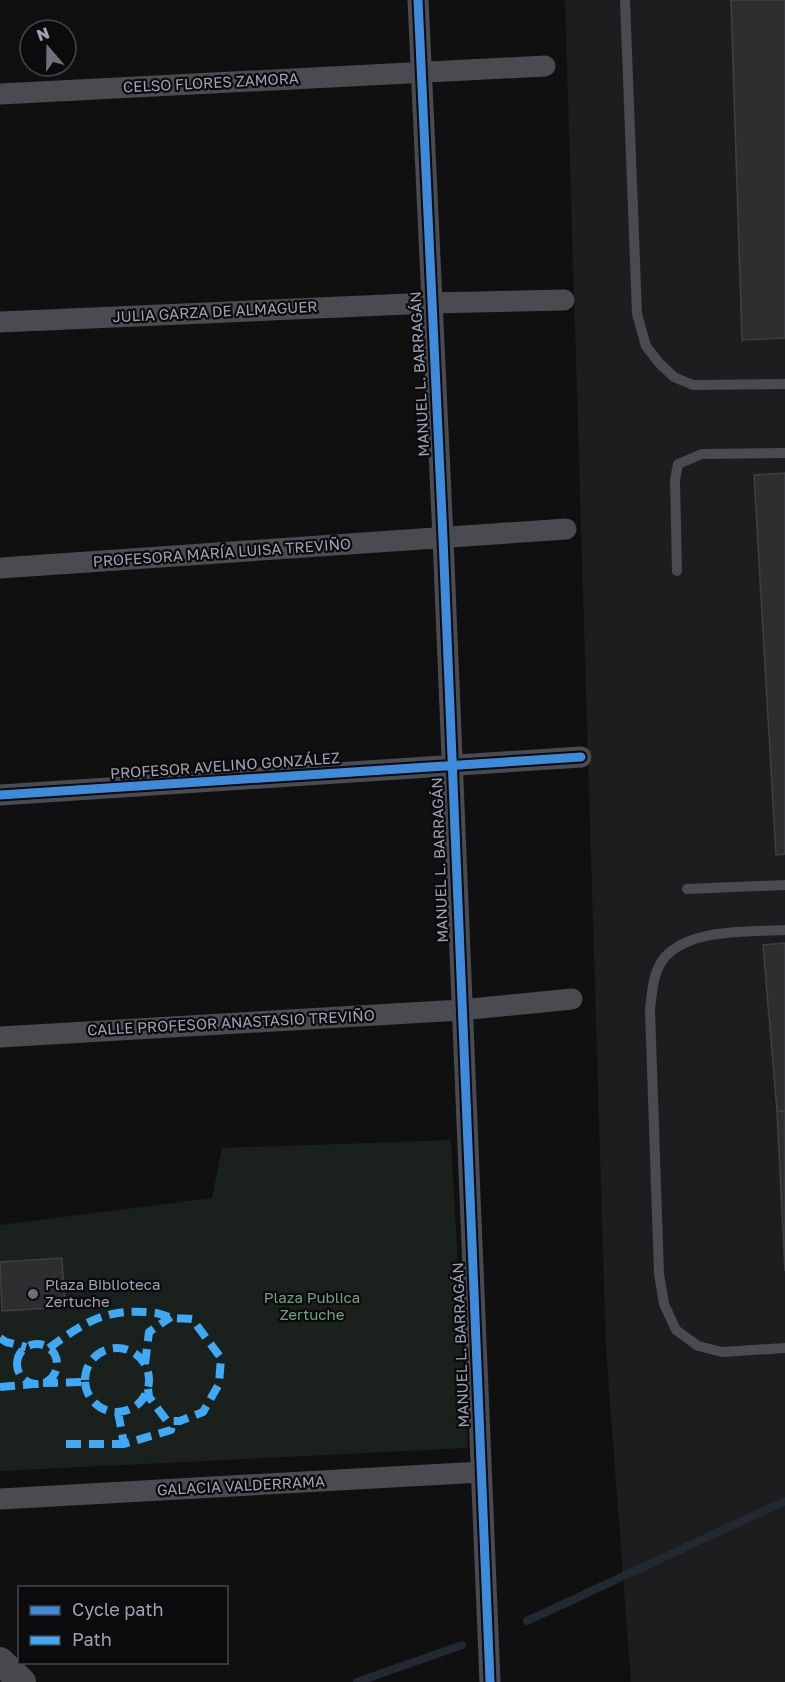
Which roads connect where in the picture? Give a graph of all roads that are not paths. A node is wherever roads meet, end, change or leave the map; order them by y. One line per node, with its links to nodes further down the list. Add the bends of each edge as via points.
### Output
1 (418, 0): 4 (street, MANUEL L. BARRAGÁN)
2 (625, 0): 9 (lane, via 635,295 646,346 674,377 693,386)
3 (545, 66): 4 (street, CELSO FLORES ZAMORA)
4 (423, 71): 5 (street, CELSO FLORES ZAMORA); 7 (street, MANUEL L. BARRAGÁN)
5 (0, 94)
6 (564, 300): 7 (street, JULIA GARZA DE ALMAGUER)
7 (431, 303): 8 (street, JULIA GARZA DE ALMAGUER); 12 (street, MANUEL L. BARRAGÁN)
8 (0, 322)
9 (785, 384)
10 (785, 453): 14 (lane, via 702,454 678,464)
11 (566, 529): 12 (street, PROFESORA MARÍA LUISA TREVIÑO)
12 (443, 538): 13 (street, PROFESORA MARÍA LUISA TREVIÑO); 16 (street, MANUEL L. BARRAGÁN)
13 (0, 568)
14 (677, 571)
15 (581, 757): 16 (street, PROFESOR AVELINO GONZÁLEZ)
16 (451, 766): 17 (street, PROFESOR AVELINO GONZÁLEZ); 22 (street, MANUEL L. BARRAGÁN)
17 (0, 795)
18 (785, 885): 19 (lane)
19 (687, 889)
20 (785, 930): 24 (lane, via 689,940 665,957 654,979 650,1010 659,1274 664,1304 676,1330 698,1346 722,1352)
21 (572, 999): 22 (street, CALLE PROFESOR ANASTASIO TREVIÑO)
22 (461, 1010): 23 (street, CALLE PROFESOR ANASTASIO TREVIÑO); 25 (street, MANUEL L. BARRAGÁN)
23 (0, 1037)
24 (785, 1348)
25 (481, 1472): 26 (street, GALACIA VALDERRAMA); 29 (street, MANUEL L. BARRAGÁN)
26 (0, 1499)
27 (0, 1661): 28 (street)
28 (22, 1682)
29 (490, 1682)

